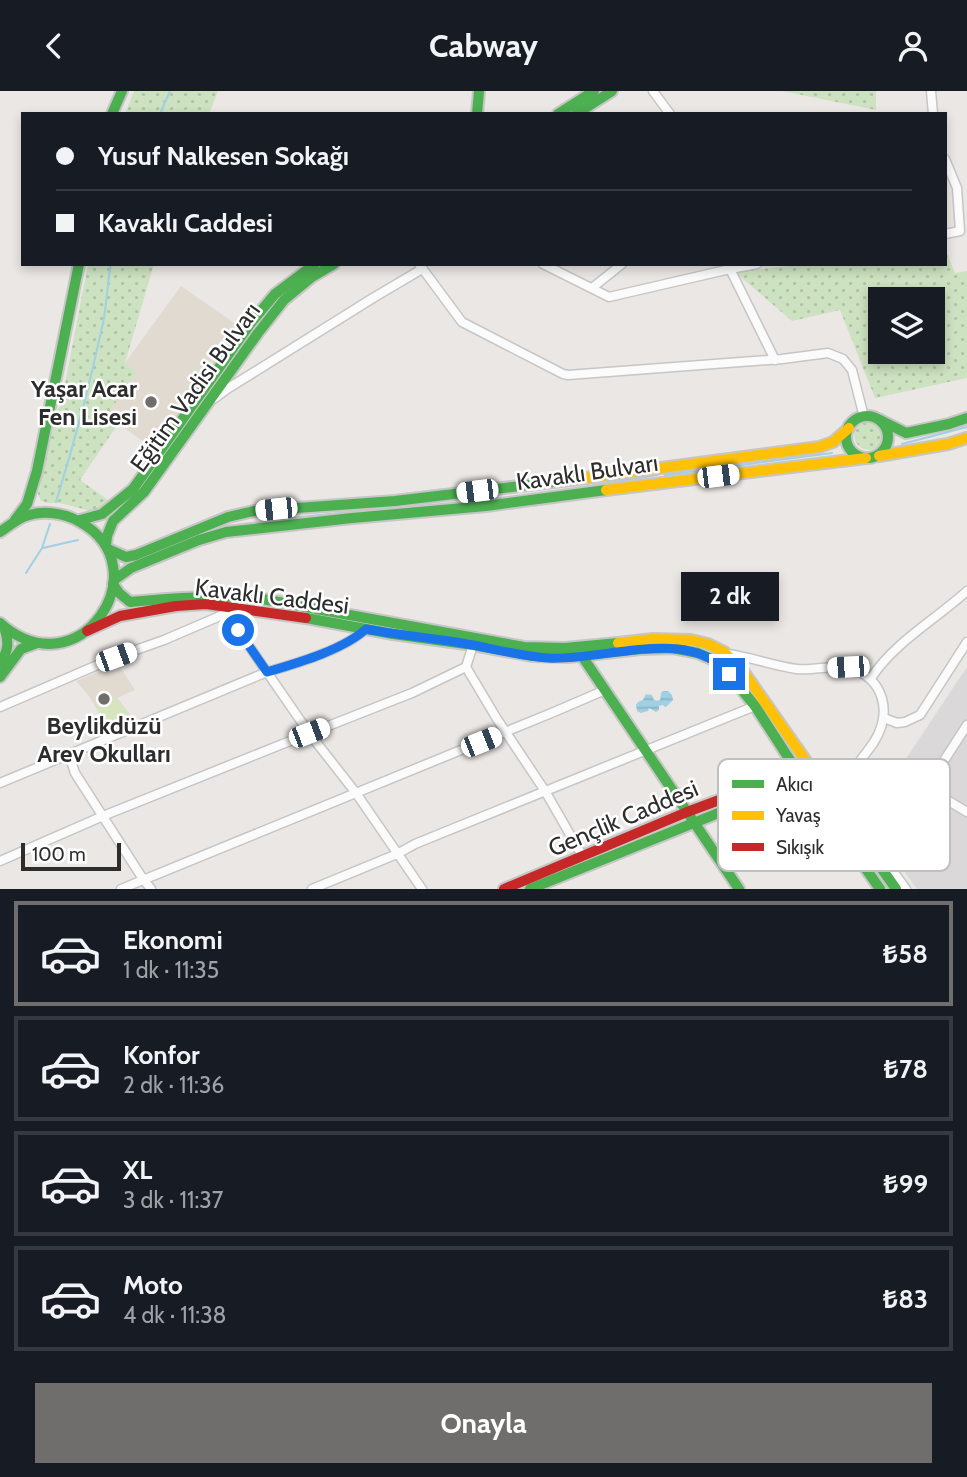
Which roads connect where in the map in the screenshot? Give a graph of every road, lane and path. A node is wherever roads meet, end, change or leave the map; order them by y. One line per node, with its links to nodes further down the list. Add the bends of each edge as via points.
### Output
1 (122, 91): 7 (main road)
2 (478, 91): 8 (main road)
3 (594, 91): 9 (main road)
4 (612, 91): 10 (main road)
5 (653, 91): 11 (street)
6 (931, 91): 12 (street)
7 (113, 112)
8 (477, 112)
9 (561, 112)
10 (579, 112)
11 (669, 112)
12 (933, 112)
13 (947, 164): 15 (street)
14 (967, 187): 15 (street)
15 (957, 188): 16 (street, via 960,231)
16 (947, 234)
17 (79, 266): 34 (main road)
18 (312, 266): 37 (main road, Eğitim Vadisi Bulvarı, via 275,294 250,324 133,489 102,514)
19 (331, 266): 27 (main road, Eğitim Vadisi Bulvarı, via 284,300)
20 (547, 266): 25 (street)
21 (620, 266): 25 (street)
22 (746, 266): 24 (street)
23 (420, 267): 26 (street, via 462,322 563,374); 27 (street)
24 (730, 269): 25 (street, via 609,297); 26 (street)
25 (592, 288)
26 (775, 360): 28 (street, via 828,353 843,359 852,370)
27 (210, 401): 39 (main road, Eğitim Vadisi Bulvarı, via 144,492 109,526)
28 (864, 417): 30 (main road); 31 (main road, Kavaklı Bulvarı)
29 (967, 418): 30 (main road, via 906,433)
30 (879, 420): 33 (main road, via 888,438 884,450)
31 (849, 428): 33 (main road, via 850,448); 39 (main road, Kavaklı Bulvarı, via 820,447 407,499 247,512 136,555 126,557)
32 (967, 438): 33 (main road, Kavaklı Bulvarı)
33 (869, 458): 40 (main road, Kavaklı Bulvarı, via 486,506 226,532 131,568)
34 (37, 471): 35 (main road, via 35,499); 36 (main road, via 27,504)
35 (46, 512): 36 (main road); 37 (main road)
36 (15, 520): 38 (main road)
37 (79, 520): 39 (main road)
38 (0, 532)
39 (107, 547): 40 (main road)
40 (114, 582): 45 (main road, via 108,605); 49 (main road, Kavaklı Caddesi, via 130,602 191,596 262,599 524,647 668,638)
41 (966, 594): 55 (street, via 883,661)
42 (226, 609): 44 (main road, Kavaklı Caddesi); 45 (main road, Kavaklı Caddesi, via 206,604 176,606 120,616); 53 (street); 58 (street, via 164,640)
43 (2, 625): 47 (main road); 51 (main road, via 9,640)
44 (366, 629): 48 (main road, Kavaklı Caddesi); 53 (street, via 340,645)
45 (87, 631): 47 (main road, Kavaklı Caddesi, via 63,642)
46 (967, 642): 59 (street, via 920,715 897,723)
47 (37, 643): 54 (main road, via 21,649)
48 (473, 645): 50 (main road, Kavaklı Caddesi, via 552,658); 52 (street)
49 (722, 651): 55 (street, via 796,669 848,667); 66 (main road, Kavaklı Caddesi, via 743,671)
50 (582, 656): 56 (main road); 57 (main road, Kavaklı Caddesi, via 672,648 698,653 714,660)
51 (0, 663)
52 (466, 667): 61 (street); 62 (street)
53 (267, 672): 62 (street); 64 (street)
54 (0, 677)
55 (871, 678): 59 (street)
56 (605, 689): 61 (street); 63 (main road)
57 (755, 706): 63 (street); 65 (main road, Kavaklı Caddesi)
58 (0, 708)
59 (884, 718): 67 (street)
60 (967, 725): 68 (street)
61 (506, 732): 70 (street); 71 (street)
62 (309, 733): 71 (street); 75 (street)
63 (646, 751): 70 (street); 76 (main road)
64 (69, 755): 69 (street); 75 (street, via 75,773)
65 (790, 759)
66 (804, 759)
67 (861, 759)
68 (945, 759)
69 (0, 783)
70 (545, 791): 77 (street); 78 (street)
71 (356, 793): 77 (street); 85 (street)
72 (950, 802): 74 (street)
73 (718, 807): 76 (main road, Gençlik Caddesi)
74 (967, 812)
75 (103, 816): 80 (street); 85 (street)
76 (691, 817): 78 (main road, Gençlik Caddesi); 79 (main road); 91 (main road, Gençlik Caddesi)
77 (397, 854): 88 (street); 89 (street)
78 (583, 857): 90 (main road, Gençlik Caddesi)
79 (718, 858)
80 (0, 861)
81 (727, 871): 92 (main road)
82 (867, 871): 93 (main road, Kavaklı Caddesi)
83 (883, 871): 94 (main road, Kavaklı Caddesi)
84 (893, 871): 95 (street)
85 (143, 879): 86 (street); 87 (street)
86 (121, 889)
87 (151, 889)
88 (312, 889)
89 (422, 889)
90 (504, 889)
91 (530, 889)
92 (739, 889)
93 (880, 889)
94 (896, 889)
95 (906, 889)

